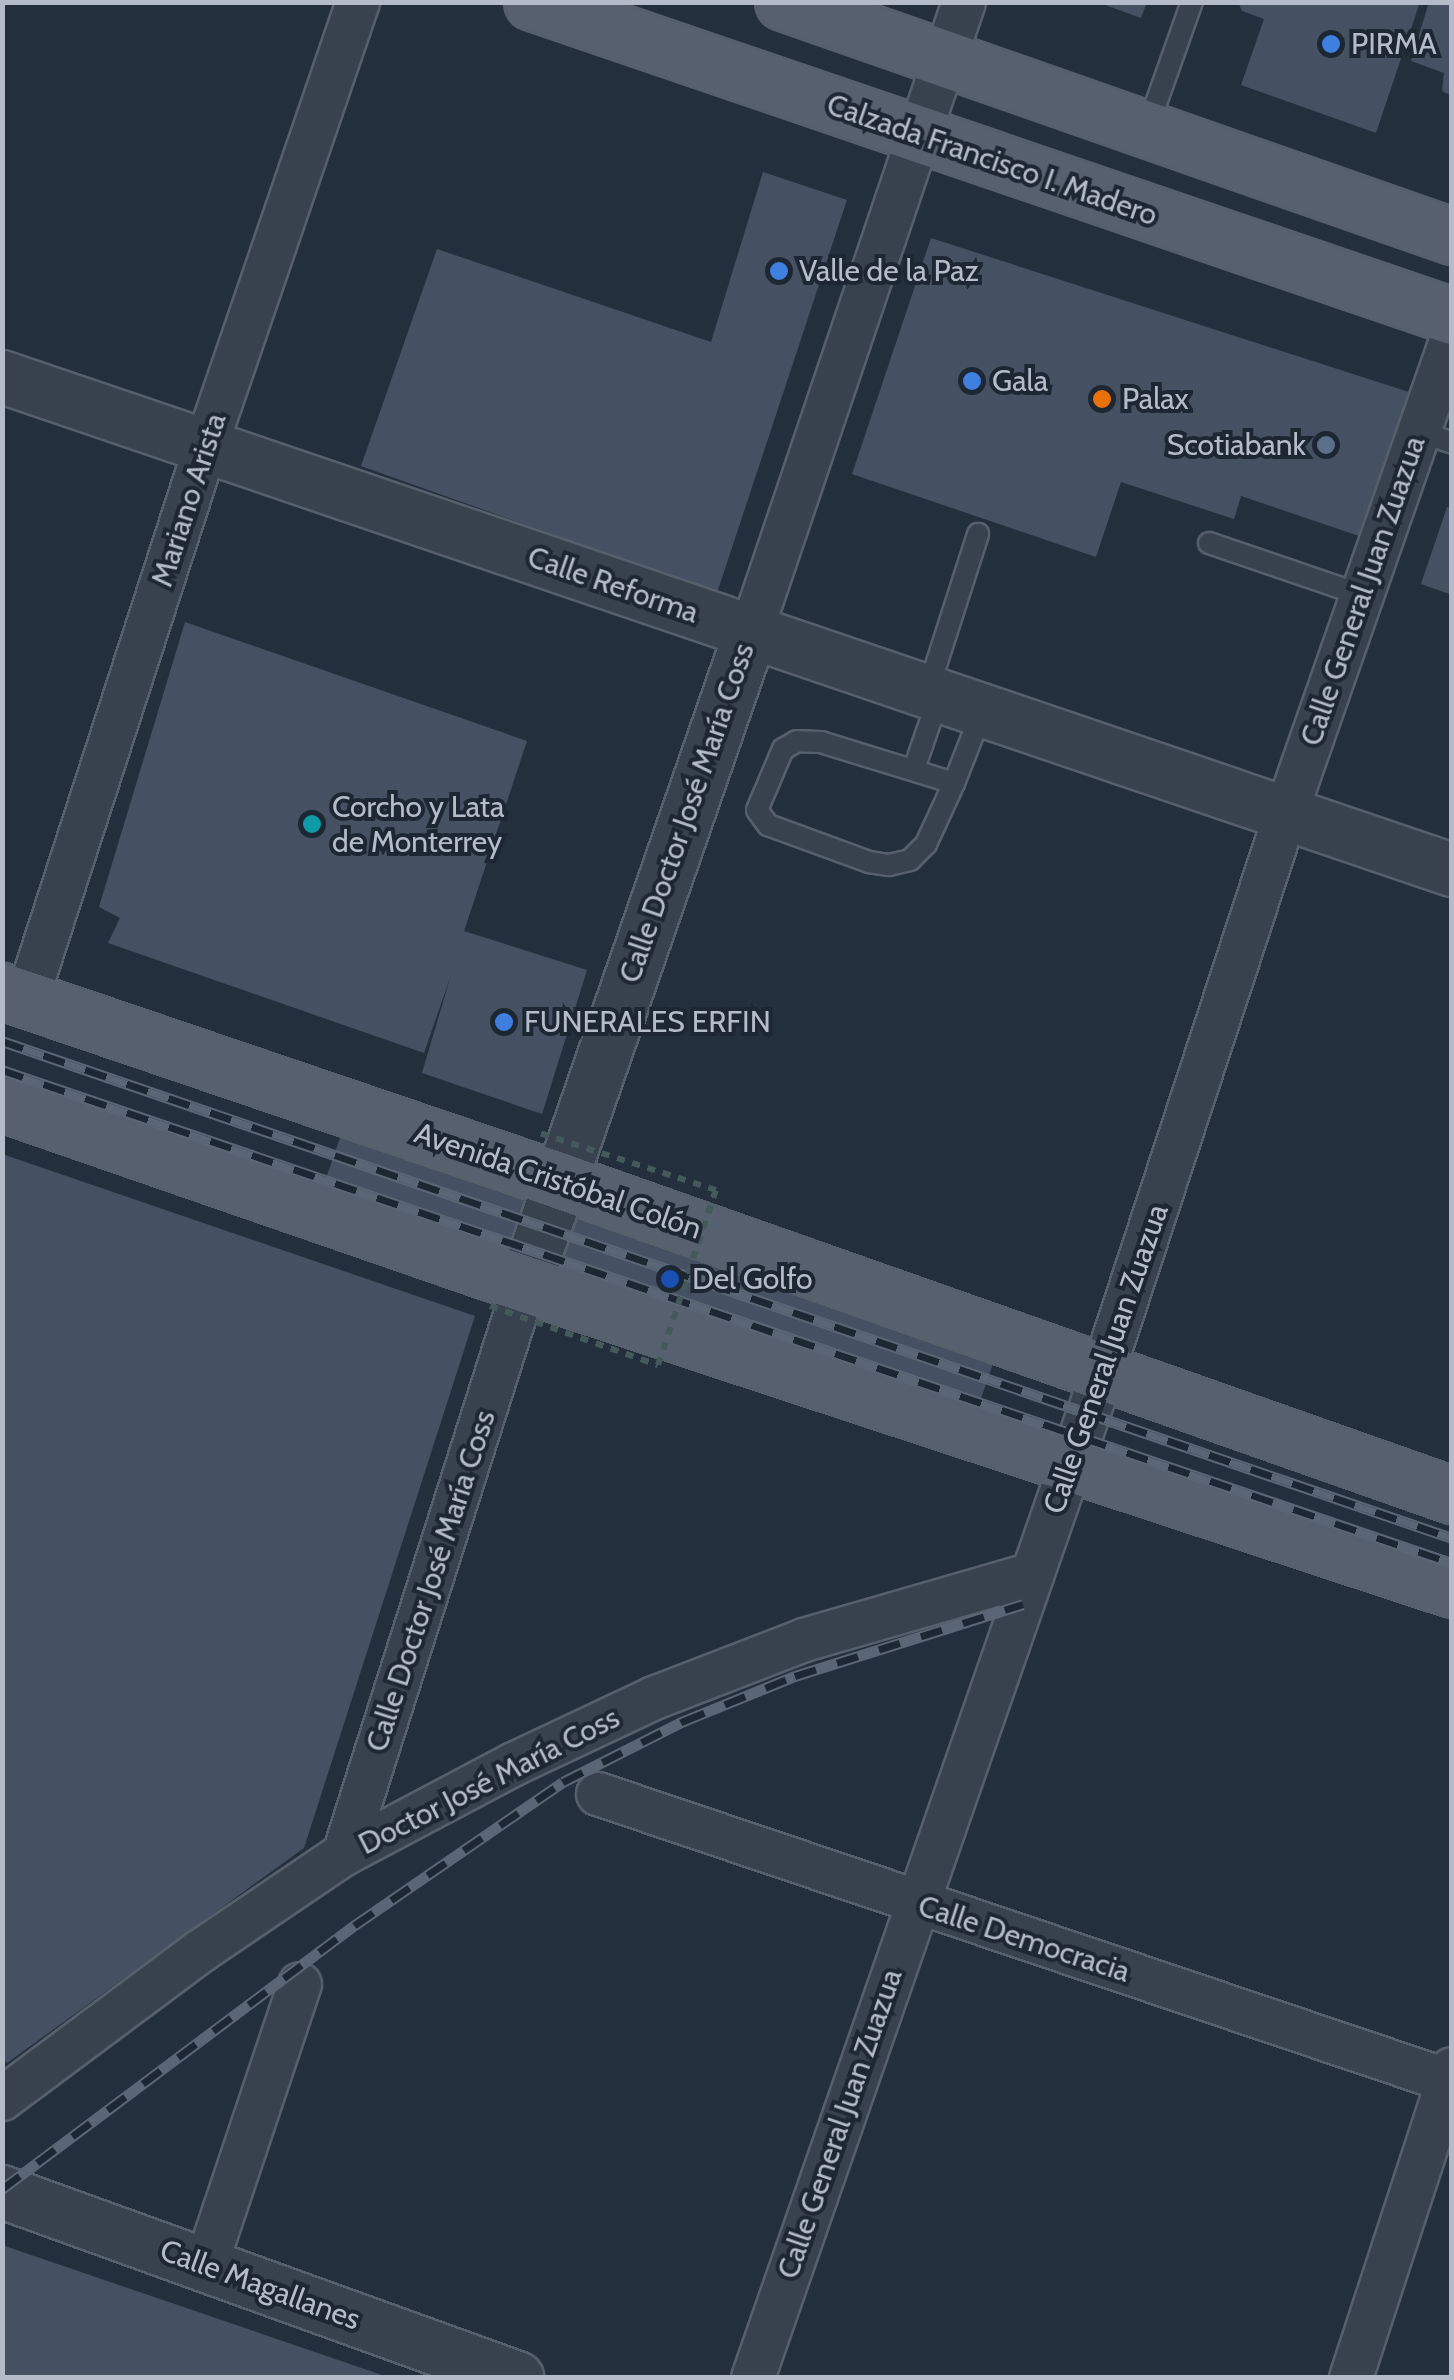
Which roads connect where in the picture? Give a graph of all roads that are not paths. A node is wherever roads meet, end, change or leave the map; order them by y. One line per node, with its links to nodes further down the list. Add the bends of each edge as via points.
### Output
1 (358, 2): 14 (street, Mariano Arista)
2 (532, 2): 8 (main road, Calzada Francisco I. Madero)
3 (783, 2): 6 (main road)
4 (964, 2): 6 (street, Calle Doctor José María Coss)
5 (1192, 2): 7 (lane)
6 (946, 56): 7 (main road); 8 (street, Calle Doctor José María Coss)
7 (1147, 128): 9 (main road)
8 (922, 136): 10 (main road, Calzada Francisco I. Madero); 18 (street, Calle Doctor José María Coss)
9 (1452, 236)
10 (1452, 316)
11 (1452, 338): 13 (street, Calle General Juan Zuazua)
12 (2, 377): 14 (street, Calle Reforma)
13 (1435, 437): 17 (street, Calle General Juan Zuazua)
14 (206, 446): 18 (street, Calle Reforma); 24 (street, Mariano Arista)
15 (978, 534): 19 (lane)
16 (1209, 543): 17 (lane)
17 (1362, 595): 22 (street, Calle General Juan Zuazua)
18 (751, 632): 19 (street, Calle Reforma); 26 (street, Calle Doctor José María Coss)
19 (949, 700): 20 (lane); 21 (lane); 22 (street, Calle Reforma)
20 (914, 770): 21 (lane); 21 (lane, via 797,741 783,749 758,810 768,825 889,865 910,860 926,844)
21 (954, 783)
22 (1286, 813): 23 (street, Calle Reforma); 28 (street, Calle General Juan Zuazua)
23 (1452, 870)
24 (15, 995): 26 (main road, Avenida Cristóbal Colón)
25 (2, 1103): 27 (main road)
26 (547, 1156): 27 (street, Calle Doctor José María Coss); 28 (main road, Avenida Cristóbal Colón)
27 (508, 1295): 29 (main road); 34 (street, Calle Doctor José María Coss)
28 (1103, 1372): 29 (street, Calle General Juan Zuazua); 30 (main road, Avenida Cristóbal Colón)
29 (1070, 1462): 31 (street, Calle General Juan Zuazua); 32 (main road)
30 (1452, 1495)
31 (1033, 1574): 34 (street, Doctor José María Coss, via 804,1640 654,1698); 35 (street, Calle General Juan Zuazua)
32 (1452, 1589)
33 (598, 1794): 35 (street, Calle Democracia)
34 (344, 1854): 38 (street, Doctor José María Coss)
35 (915, 1903): 37 (street, Calle Democracia); 42 (street, Calle General Juan Zuazua)
36 (300, 1984): 40 (street)
37 (1450, 2077): 43 (street)
38 (2, 2099)
39 (2, 2192): 40 (street, Calle Magallanes)
40 (206, 2265): 41 (street, Calle Magallanes)
41 (517, 2378)
42 (752, 2378)
43 (1351, 2378)

